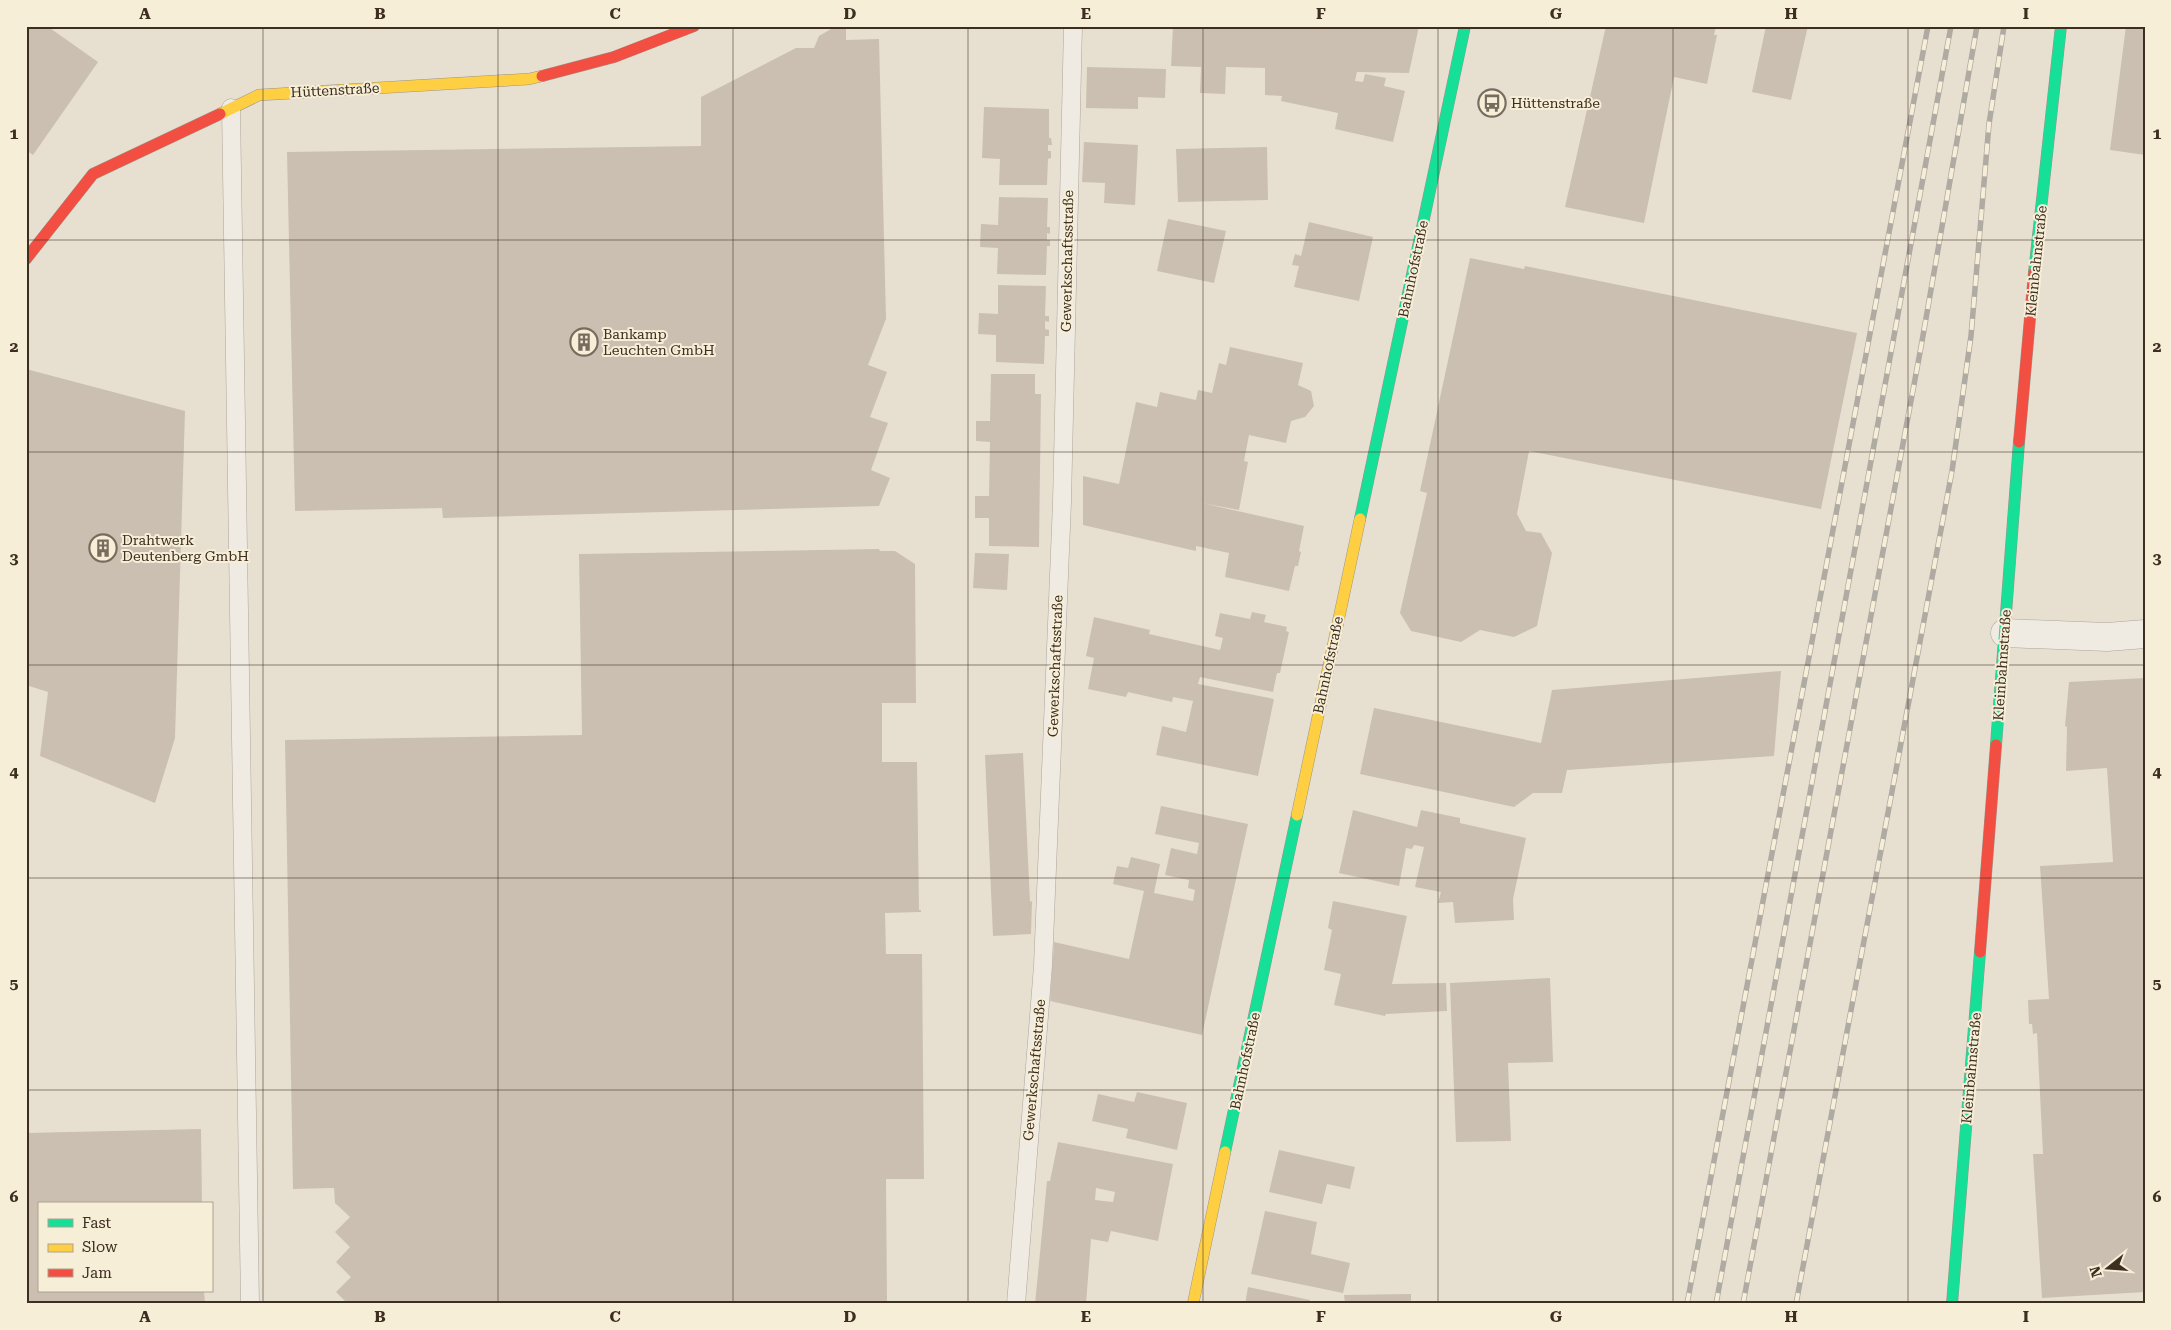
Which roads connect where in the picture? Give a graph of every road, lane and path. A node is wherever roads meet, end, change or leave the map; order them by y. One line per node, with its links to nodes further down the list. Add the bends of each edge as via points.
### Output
1 (694, 26): 5 (street, Hüttenstraße, via 614,58 529,79 259,95)
2 (1073, 26): 10 (lane, Gewerkschaftsstraße, via 1062,502 1043,966)
3 (1465, 26): 11 (street, Bahnhofstraße)
4 (2061, 26): 7 (street, Kleinbahnstraße, via 2030,308)
5 (231, 108): 6 (street, Hüttenstraße, via 93,174); 9 (lane)
6 (26, 259)
7 (2005, 633): 8 (street, via 2107,637); 12 (street, Kleinbahnstraße)
8 (2145, 634)
9 (250, 1304)
10 (1016, 1304)
11 (1193, 1304)
12 (1952, 1304)

